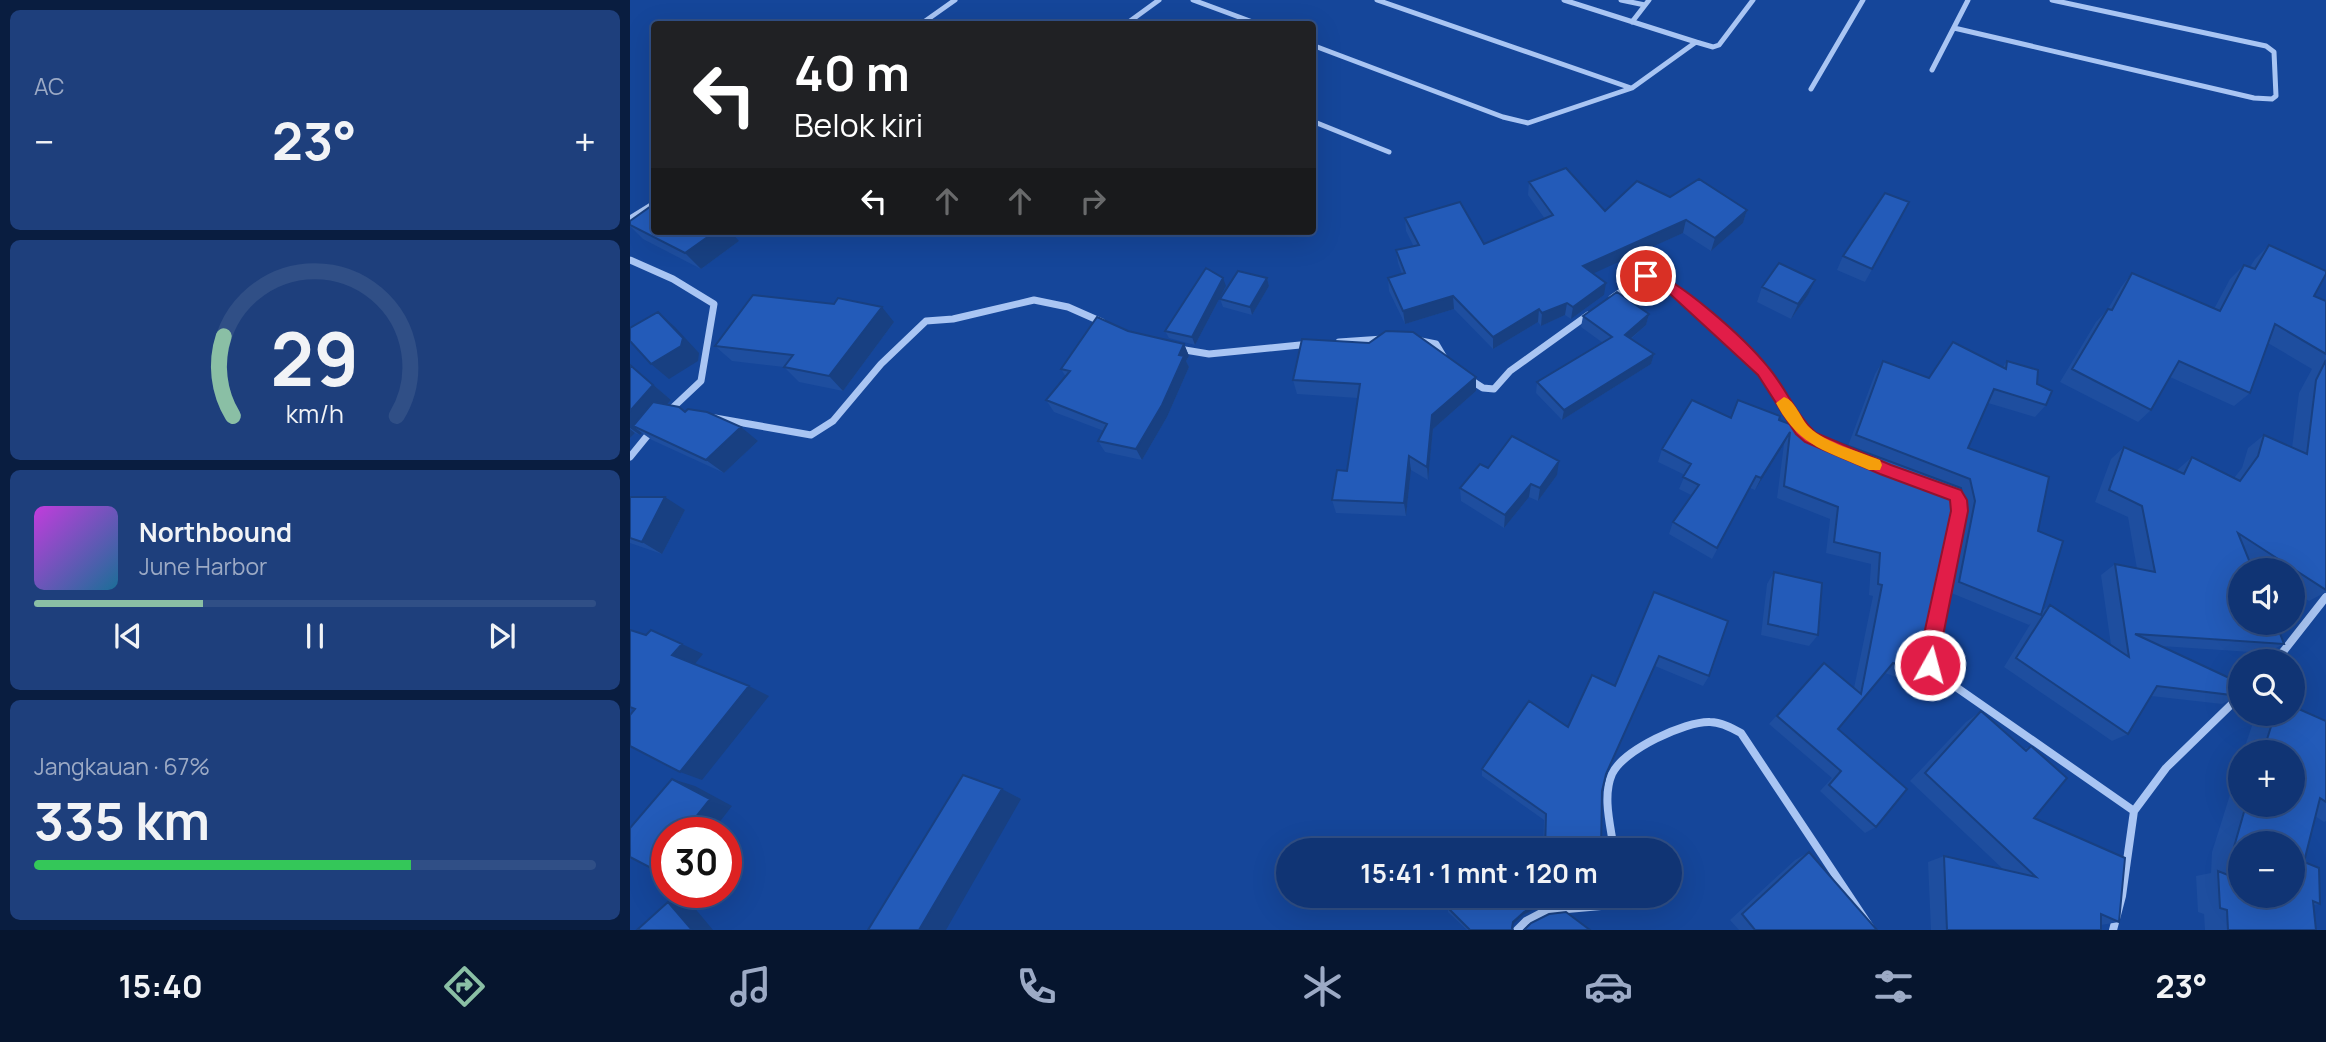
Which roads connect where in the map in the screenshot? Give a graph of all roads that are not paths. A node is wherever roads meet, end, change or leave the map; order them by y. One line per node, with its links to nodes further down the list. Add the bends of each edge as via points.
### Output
1 (955, 0): 12 (street)
2 (1159, 0): 13 (street)
3 (1193, 0): 14 (street)
4 (1377, 0): 20 (street)
5 (1564, 0): 15 (street)
6 (1621, 0): 11 (street)
7 (1753, 0): 17 (street, via 1718,45)
8 (1863, 0): 21 (street)
9 (1968, 0): 16 (street)
10 (2052, 0): 16 (street, via 2266,46 2274,52 2276,96 2254,98)
11 (1647, 2): 15 (street)
12 (925, 21)
13 (1130, 21)
14 (1250, 21)
15 (1632, 22): 17 (street)
16 (1954, 28): 19 (street)
17 (1696, 42): 20 (street)
18 (1316, 47): 20 (street, via 1521,124)
19 (1932, 70)
20 (1632, 88)
21 (1811, 89)
22 (1316, 123): 23 (street)
23 (1389, 152)
24 (651, 205): 25 (street)
25 (630, 218)
26 (630, 260): 37 (street, via 714,304 701,381)
27 (1608, 300): 40 (street, via 1642,278 1667,284 1763,371)
28 (1598, 308): 36 (street, via 1510,371 1494,389 1483,388)
29 (1113, 327): 39 (street, via 1068,307 1034,300 926,321 881,364 833,421 810,435)
30 (1396, 340): 32 (street)
31 (1409, 340): 35 (street, via 1436,344)
32 (1335, 342)
33 (1321, 343): 34 (street, via 1209,354)
34 (1169, 346)
35 (1448, 364)
36 (1459, 372)
37 (669, 410): 38 (street); 41 (street)
38 (682, 412)
39 (708, 416)
40 (1811, 437)
41 (630, 457)
42 (1949, 564): 46 (street, via 1930,648 1933,671)
43 (2326, 597): 44 (street)
44 (2285, 649)
45 (2228, 708): 46 (street, via 2166,768)
46 (2134, 811): 51 (street)
47 (1613, 838): 50 (street, via 1610,784 1623,758 1693,723 1726,725 1741,733)
48 (1552, 908): 49 (street, via 1539,912)
49 (1517, 930)
50 (1872, 930)
51 (2113, 930)

